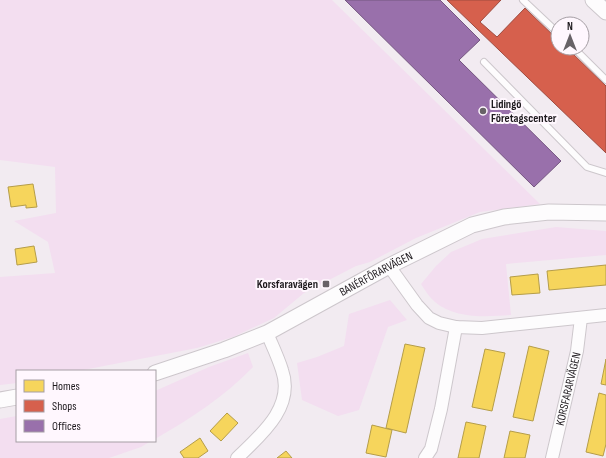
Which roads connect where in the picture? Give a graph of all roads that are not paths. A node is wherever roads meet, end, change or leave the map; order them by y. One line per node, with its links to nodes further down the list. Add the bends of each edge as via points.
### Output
1 (523, 0): 4 (lane)
2 (593, 0): 3 (street)
3 (606, 12)
4 (550, 25)
5 (582, 56): 7 (lane)
6 (484, 62): 8 (lane, via 587,167)
7 (606, 80)
8 (606, 173)
9 (606, 213): 10 (street, BANÉRFÖRARVÄGEN, via 549,212 504,217 472,225)
10 (389, 266): 13 (street, via 429,318); 14 (street, BANÉRFÖRARVÄGEN)
11 (606, 315): 12 (street)
12 (581, 318): 13 (street, via 482,328); 20 (street, KORSFARARVÄGEN, via 577,351)
13 (456, 327): 19 (street, via 441,408 431,449)
14 (268, 332): 15 (street, BANÉRFÖRARVÄGEN); 18 (street, via 283,371 283,402 265,431)
15 (156, 373)
16 (16, 397): 17 (street)
17 (0, 400)
18 (237, 458)
19 (425, 458)
20 (552, 458)

